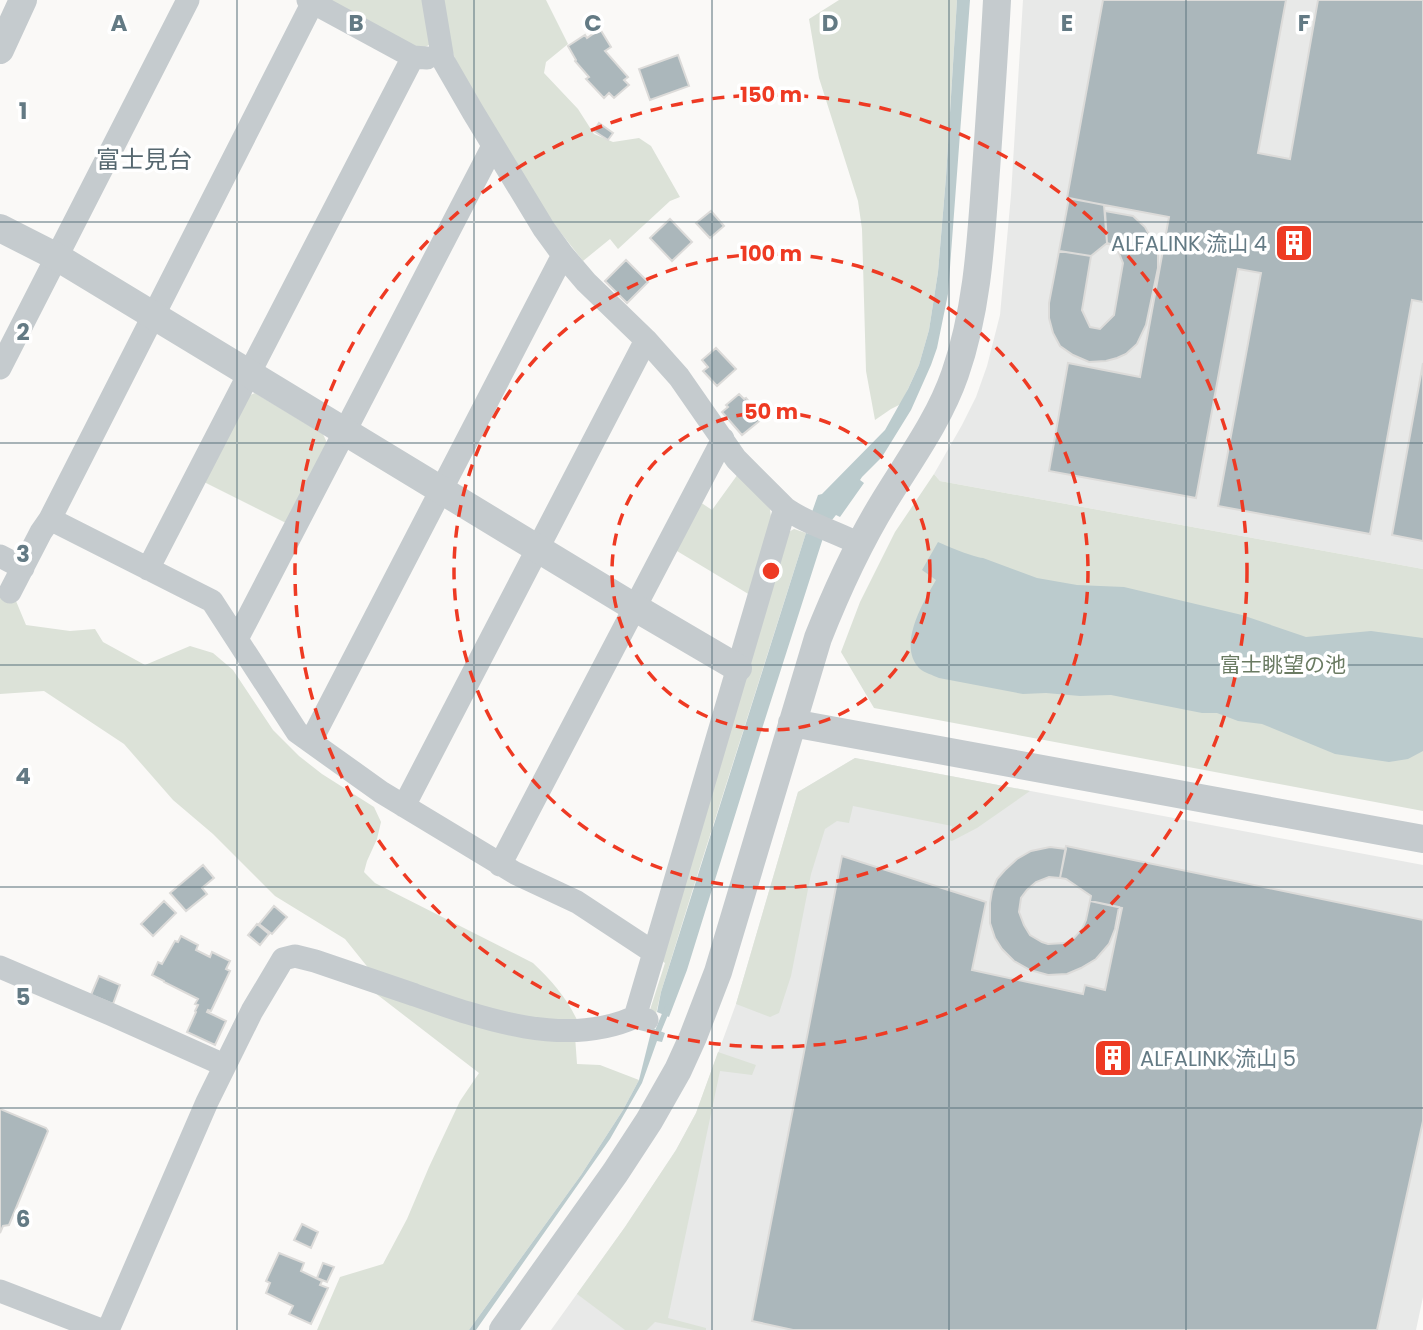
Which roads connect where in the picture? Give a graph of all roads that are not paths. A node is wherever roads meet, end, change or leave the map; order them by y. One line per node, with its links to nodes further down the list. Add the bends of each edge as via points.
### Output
1 (23, 0): 6 (street)
2 (188, 0): 12 (street)
3 (433, 0): 8 (street)
4 (997, 0): 22 (street, via 974,306 954,375 933,422)
5 (312, 1): 7 (street); 13 (street)
6 (0, 50)
7 (413, 57): 8 (street); 16 (street)
8 (443, 60): 9 (street)
9 (493, 146): 11 (street); 17 (street)
10 (0, 228): 12 (street)
11 (563, 256): 14 (street); 19 (street)
12 (57, 257): 13 (street); 15 (street)
13 (153, 316): 16 (street); 21 (street)
14 (646, 340): 18 (street); 23 (street)
15 (0, 368)
16 (250, 374): 17 (street); 26 (street)
17 (346, 431): 19 (street); 29 (street)
18 (723, 439): 20 (street, via 736,459); 28 (street)
19 (442, 490): 23 (street); 32 (street)
20 (785, 508): 22 (street); 30 (street)
21 (50, 519): 25 (street); 26 (street)
22 (859, 544): 31 (street, via 818,638)
23 (537, 548): 28 (street); 33 (street)
24 (0, 556): 25 (street)
25 (23, 568): 27 (street)
26 (148, 569): 29 (street, via 212,601)
27 (10, 592)
28 (634, 607): 30 (street); 35 (street)
29 (237, 639): 32 (street, via 297,732)
30 (738, 668): 36 (street)
31 (792, 723): 34 (street); 42 (street, via 718,972 678,1070 615,1173)
32 (311, 741): 33 (street)
33 (404, 806): 35 (street)
34 (1423, 839)
35 (500, 865): 36 (street, via 577,902)
36 (653, 952): 38 (street, via 641,1018 578,1030 526,1027 484,1018 315,961 295,956 283,959)
37 (0, 967): 38 (street)
38 (224, 1065): 41 (street)
39 (0, 1291): 40 (street)
40 (101, 1330)
41 (108, 1330)
42 (503, 1330)

